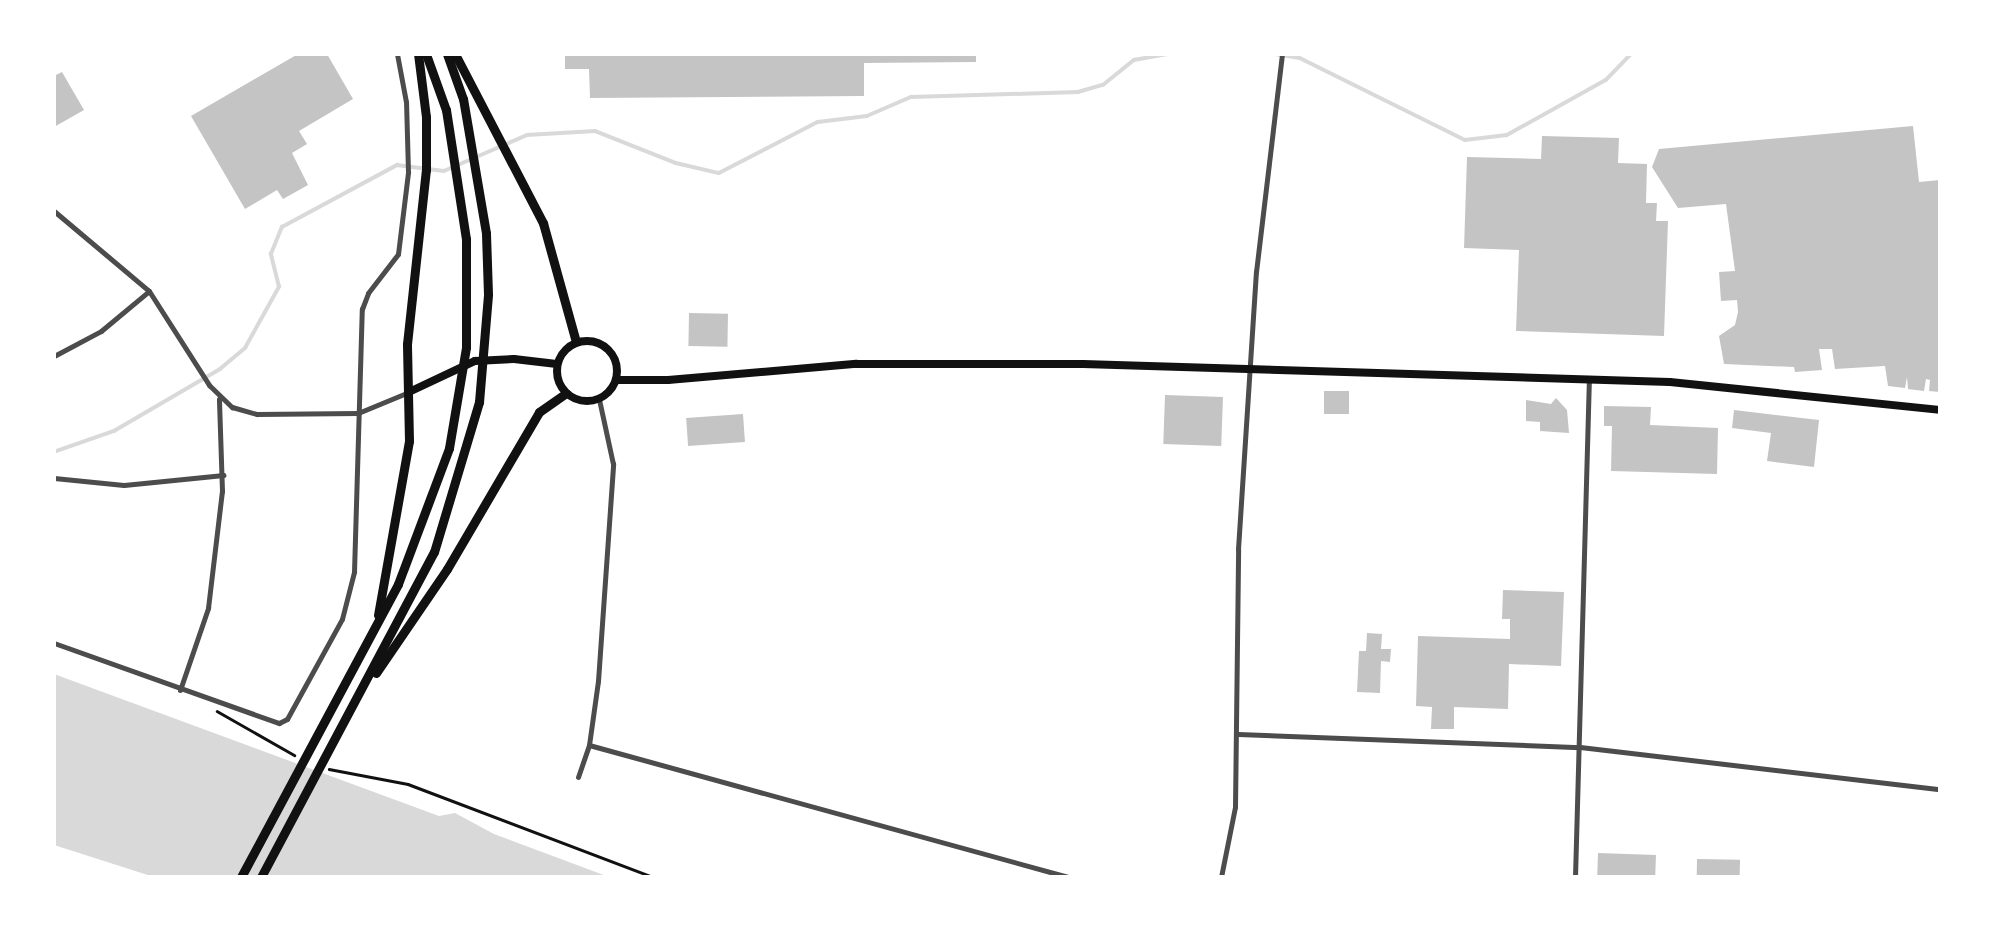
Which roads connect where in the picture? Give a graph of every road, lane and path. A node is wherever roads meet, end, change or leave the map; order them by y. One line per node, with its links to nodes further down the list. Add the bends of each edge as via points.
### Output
1 (397, 54): 20 (street, via 406,102 408,172 398,254 368,293 362,309)
2 (418, 54): 15 (main road, via 426,117 426,170 407,344)
3 (426, 54): 23 (main road, via 446,110 466,239 469,294 458,402 436,492)
4 (447, 54): 26 (main road, via 463,99 486,233 488,294 479,402 434,552)
5 (455, 54): 9 (main road, via 543,223)
6 (1282, 54): 12 (street, via 1256,272)
7 (54, 211): 8 (street)
8 (149, 291): 10 (street, via 101,331); 17 (street)
9 (576, 342): 11 (main road); 14 (main road, via 599,342 609,349 618,369)
10 (54, 356)
11 (557, 364): 15 (main road, via 475,361); 16 (main road)
12 (1250, 369): 13 (main road); 14 (main road, via 956,362); 28 (street, via 1238,549)
13 (1589, 378): 19 (main road, via 1695,384); 30 (street)
14 (617, 380): 18 (main road)
15 (409, 391): 20 (street); 23 (main road, via 402,494)
16 (566, 393): 18 (main road, via 577,400); 26 (main road, via 539,412 447,569)
17 (219, 399): 20 (street, via 257,414); 21 (street)
18 (599, 399): 29 (street, via 613,464 598,681)
19 (1940, 410)
20 (358, 413): 25 (street, via 354,572 342,618 287,719 279,723)
21 (223, 475): 22 (street, via 124,485); 25 (street, via 208,608)
22 (54, 478)
23 (376, 625): 35 (main road)
24 (54, 643): 25 (street)
25 (180, 690)
26 (351, 709): 36 (main road)
27 (250, 730): 31 (path)
28 (1238, 734): 30 (street); 39 (street, via 1235,807)
29 (589, 745): 33 (street); 38 (street)
30 (1580, 747): 34 (street); 40 (street)
31 (299, 757)
32 (321, 766): 37 (path, via 419,788)
33 (578, 777)
34 (1940, 789)
35 (241, 877)
36 (261, 877)
37 (653, 877)
38 (1067, 877)
39 (1221, 877)
40 (1575, 877)

